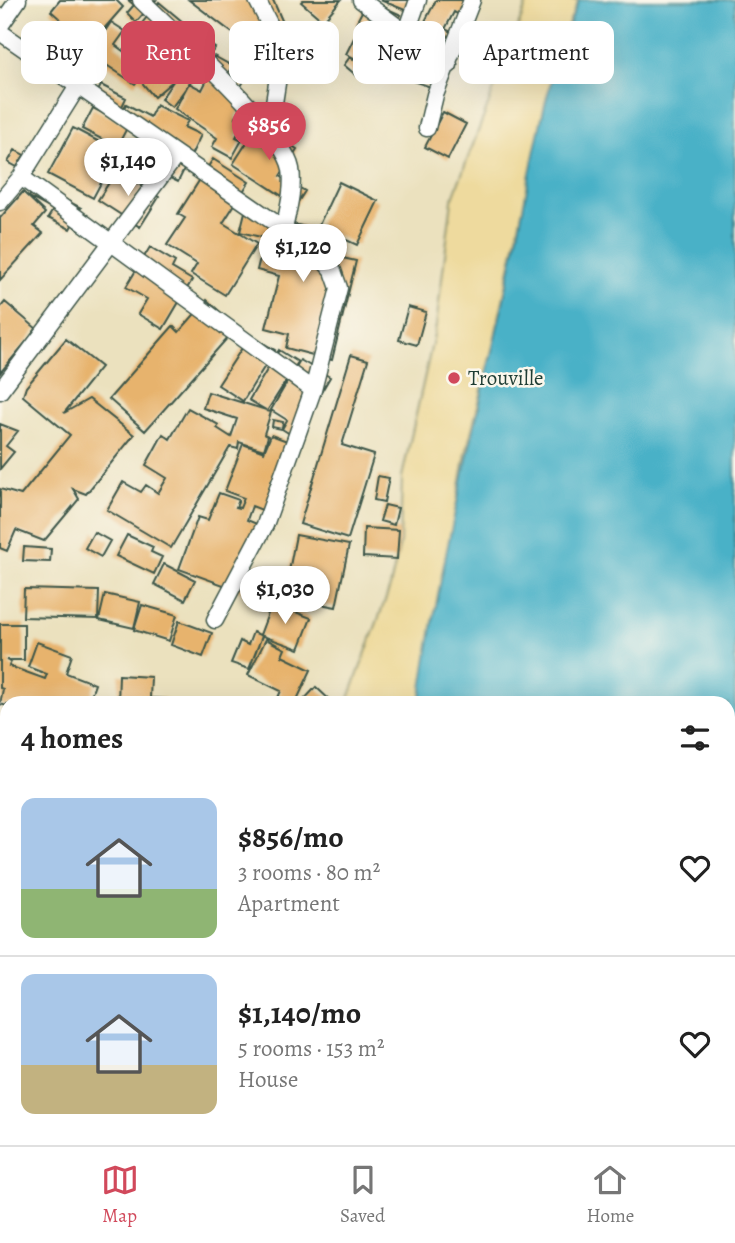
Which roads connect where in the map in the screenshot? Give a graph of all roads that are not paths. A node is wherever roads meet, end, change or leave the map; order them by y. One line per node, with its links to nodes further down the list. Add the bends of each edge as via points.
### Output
1 (18, 0): 9 (street)
2 (141, 0): 15 (street)
3 (257, 0): 15 (street, via 275,36 278,77)
4 (361, 0): 7 (street)
5 (418, 0): 8 (street)
6 (472, 0): 12 (street)
7 (389, 21)
8 (411, 21)
9 (0, 26)
10 (0, 32): 13 (street)
11 (445, 62): 12 (street)
12 (449, 65): 14 (street)
13 (78, 86): 16 (street); 17 (street)
14 (427, 128)
15 (270, 129): 19 (street, via 291,167)
16 (176, 156): 19 (street); 20 (street)
17 (20, 177): 18 (street); 20 (street)
18 (0, 202)
19 (284, 229): 21 (street, via 319,255 333,271 339,288)
20 (111, 243): 21 (street); 22 (street)
21 (313, 390): 23 (street, via 265,525)
22 (0, 391)
23 (215, 620)

